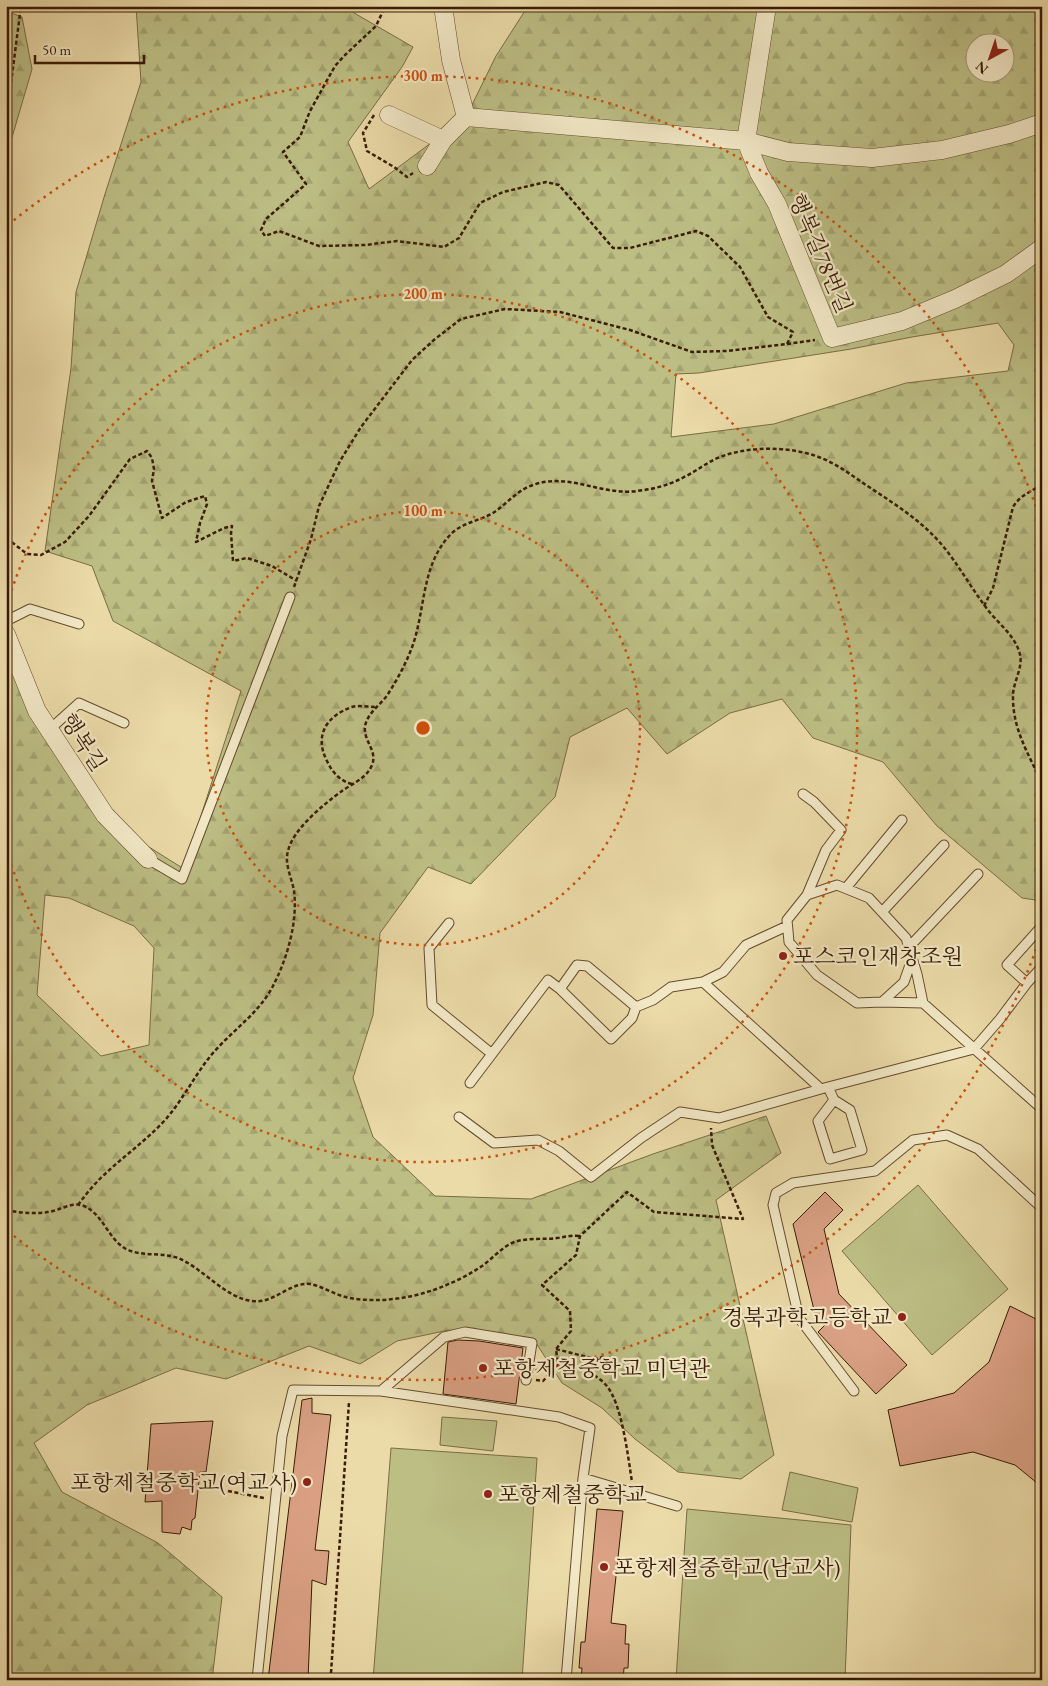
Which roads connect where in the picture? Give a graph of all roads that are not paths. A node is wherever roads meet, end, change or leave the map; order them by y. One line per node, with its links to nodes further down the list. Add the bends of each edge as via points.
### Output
1 (444, 6): 4 (street, via 451,60)
2 (767, 6): 7 (street)
3 (389, 115): 6 (street)
4 (466, 117): 6 (street); 7 (street)
5 (1042, 123): 7 (street, via 942,150 872,158 788,152)
6 (443, 140): 8 (street)
7 (746, 141): 9 (street, 행복길78번길, via 777,204 832,338 902,321 955,299 1006,274)
8 (427, 166)
9 (1042, 248)
10 (290, 597): 19 (lane, via 182,879)
11 (6, 621): 12 (lane, via 30,609)
12 (79, 624)
13 (6, 634): 15 (street, 행복길, via 37,711)
14 (124, 723): 15 (lane, via 79,702)
15 (49, 730): 19 (street, 행복길, via 105,815)
16 (802, 794): 22 (lane, via 841,830 826,850)
17 (902, 820): 21 (lane)
18 (944, 845): 23 (lane)
19 (148, 859)
20 (978, 874): 27 (lane)
21 (846, 888): 22 (lane, via 837,885); 23 (lane, via 869,898)
22 (807, 895): 25 (lane, via 787,920)
23 (882, 912): 27 (lane, via 906,938)
24 (449, 923): 37 (lane, via 429,948 432,1005)
25 (787, 926): 30 (lane, via 746,945 723,972); 33 (lane, via 789,942 817,975 857,1003)
26 (1042, 926): 31 (lane, via 1007,965)
27 (909, 947): 28 (lane)
28 (912, 959): 33 (lane, via 904,982); 34 (lane)
29 (1042, 967): 31 (lane)
30 (703, 982): 35 (lane, via 671,987); 39 (lane)
31 (1027, 983): 36 (lane)
32 (560, 988): 35 (lane, via 576,965 586,966); 35 (lane, via 611,1038 632,1018); 37 (lane, via 548,980)
33 (882, 1002): 34 (lane)
34 (923, 1003): 36 (lane)
35 (636, 1007)
36 (974, 1049): 39 (lane); 41 (lane)
37 (492, 1054): 38 (lane)
38 (470, 1083)
39 (825, 1088): 40 (lane); 42 (lane, via 719,1118 680,1112 591,1177 538,1140 494,1143)
40 (834, 1100): 40 (lane, via 850,1110 862,1150 830,1159 818,1121)
41 (1042, 1109)
42 (459, 1117)
43 (1042, 1208): 46 (lane, via 978,1149 946,1135 913,1140 874,1171 793,1184 776,1193 773,1205 799,1318)
44 (526, 1380): 45 (lane, via 532,1343 465,1332 444,1337)
45 (381, 1391): 47 (lane, via 560,1417 590,1428); 49 (lane, via 293,1390 282,1436)
46 (854, 1391)
47 (583, 1478): 48 (lane); 50 (lane)
48 (677, 1506)
49 (257, 1680)
50 (566, 1680)

